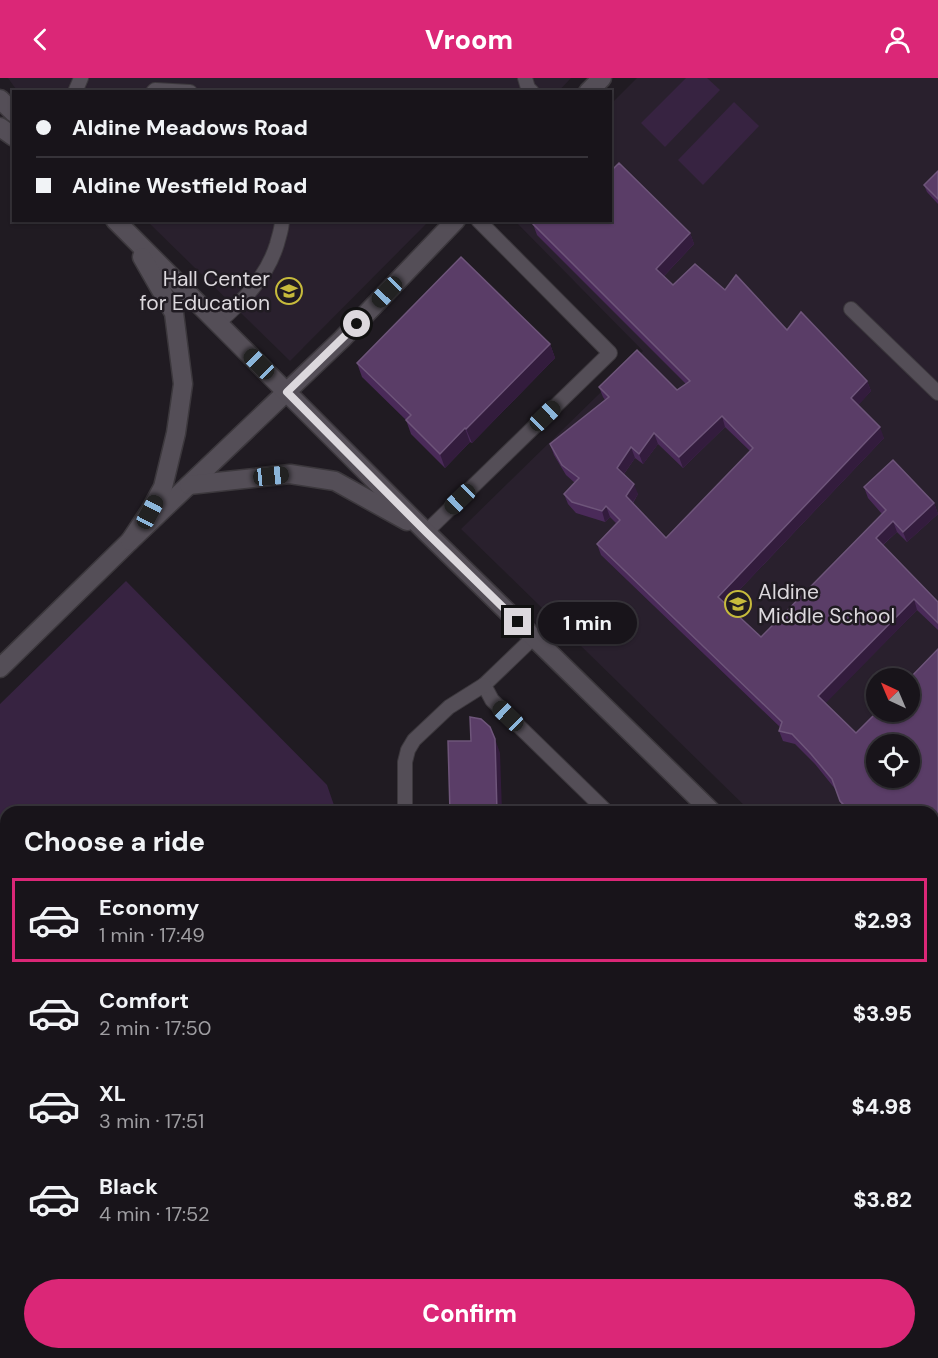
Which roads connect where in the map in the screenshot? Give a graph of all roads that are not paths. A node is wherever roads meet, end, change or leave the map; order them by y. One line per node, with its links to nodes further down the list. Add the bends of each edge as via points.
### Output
1 (602, 78): 2 (main road)
2 (590, 90)
3 (0, 99): 4 (main road)
4 (12, 111)
5 (117, 222): 9 (main road)
6 (282, 222): 11 (lane, via 273,256 258,282)
7 (454, 222): 12 (main road)
8 (480, 222): 15 (lane, via 610,353)
9 (131, 237): 11 (main road); 16 (main road, via 174,313 183,384 163,488)
10 (851, 309): 13 (lane)
11 (218, 323): 12 (main road)
12 (287, 392): 14 (main road); 15 (main road)
13 (938, 393)
14 (189, 485): 15 (main road, via 290,474 335,480); 16 (main road)
15 (426, 532): 17 (main road)
16 (130, 541): 18 (main road)
17 (534, 637): 19 (lane); 22 (main road)
18 (0, 668)
19 (483, 685): 20 (lane, via 449,707 414,740 405,762); 21 (lane, via 492,700)
20 (405, 806)
21 (601, 806)
22 (706, 806)

